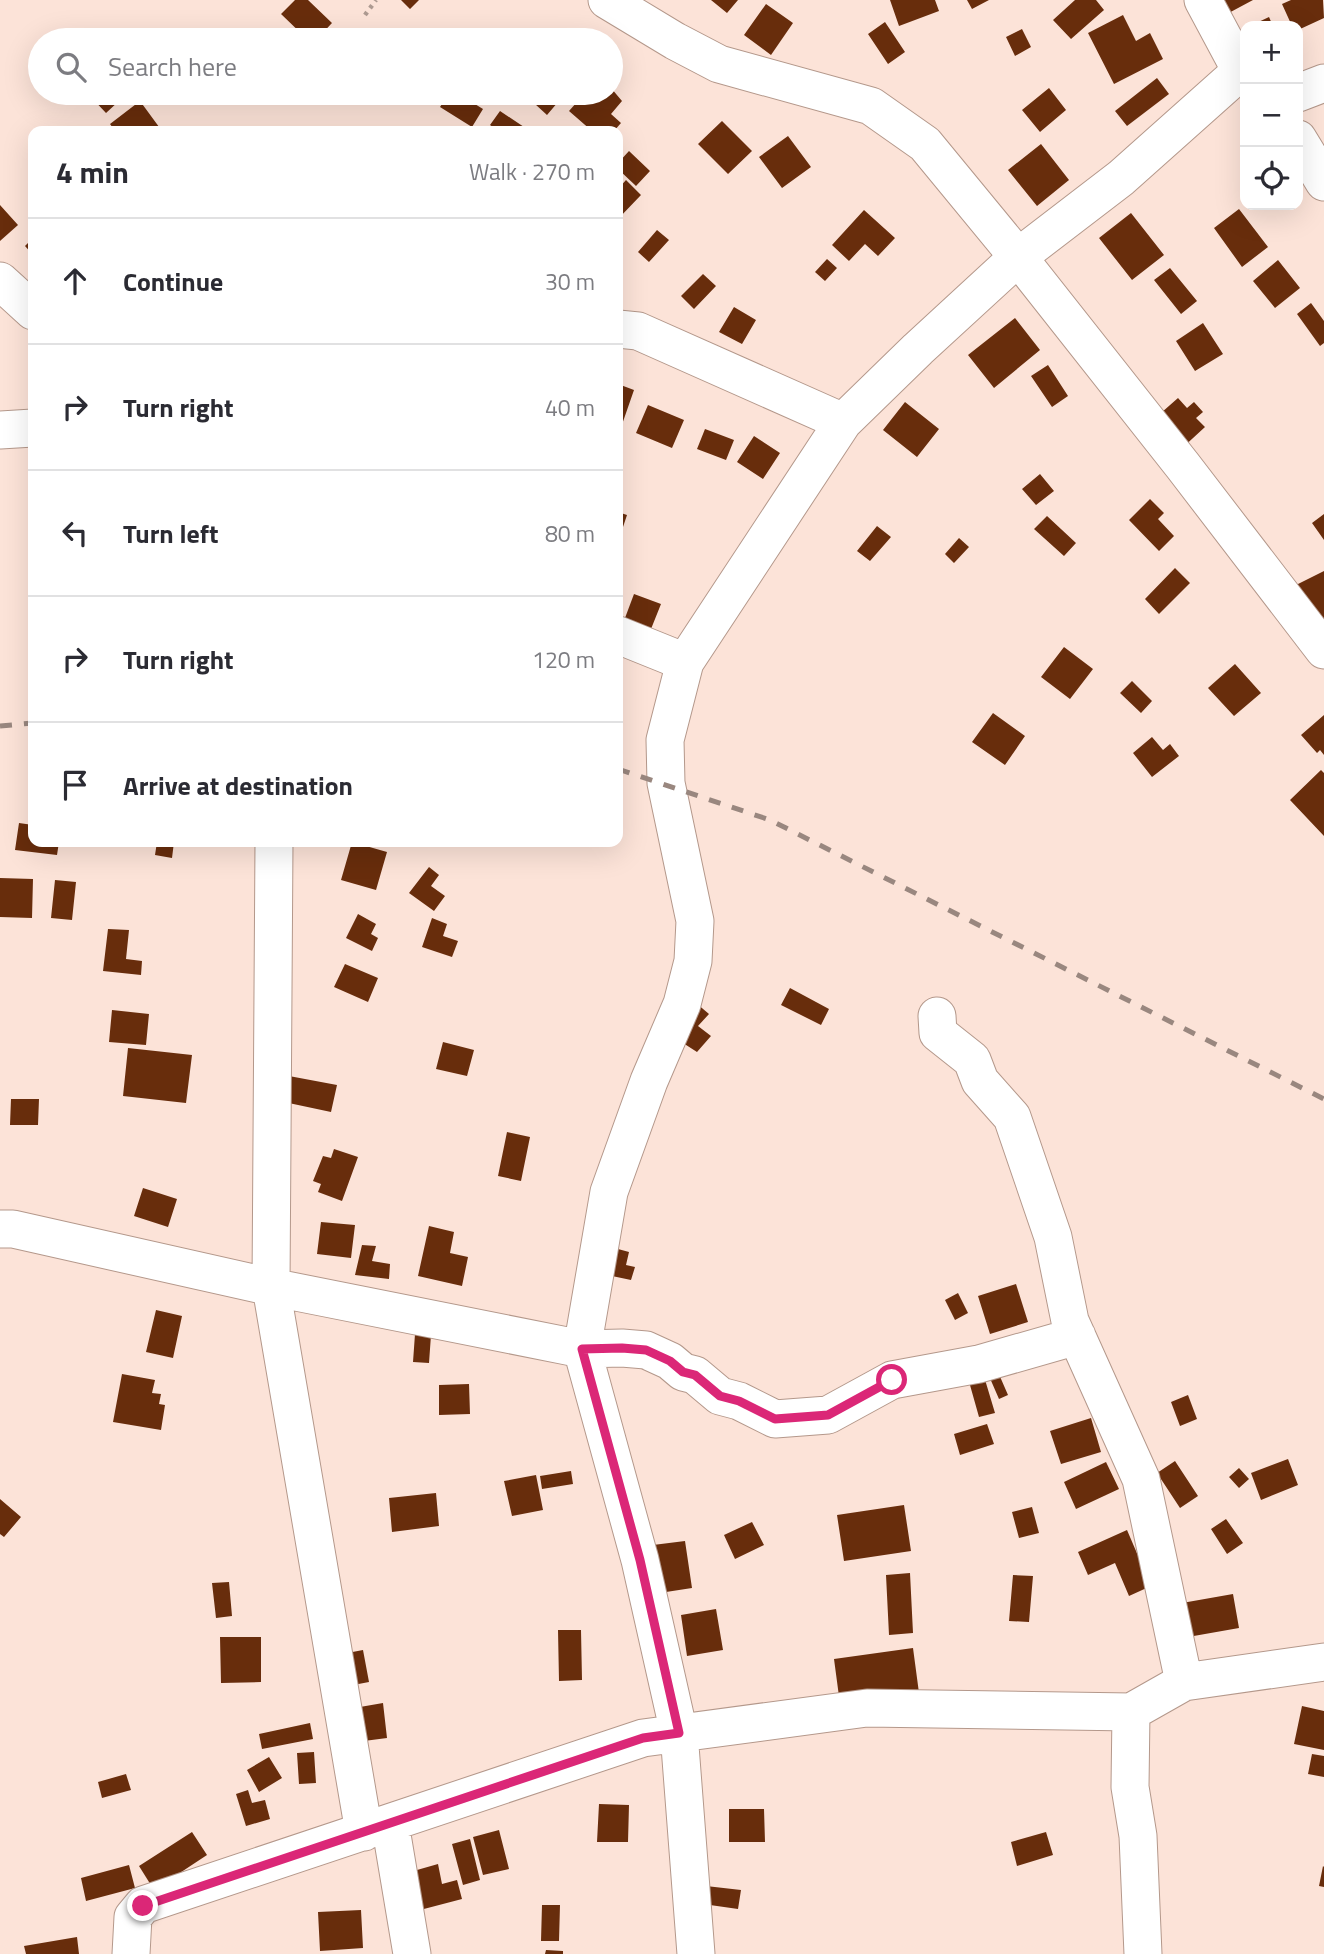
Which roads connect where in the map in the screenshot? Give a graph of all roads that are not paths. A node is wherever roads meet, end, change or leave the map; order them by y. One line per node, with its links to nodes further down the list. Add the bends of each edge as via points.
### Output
1 (607, 0): 9 (street, via 719,64 872,106 925,144)
2 (1203, 0): 3 (street)
3 (1240, 68)
4 (1240, 76): 9 (street, via 1121,178)
5 (1324, 83): 6 (street)
6 (1303, 91)
7 (1303, 147): 8 (street)
8 (1324, 182)
9 (1018, 257): 13 (street); 17 (street)
10 (0, 281): 11 (street)
11 (28, 306)
12 (623, 330): 13 (street, via 638,331)
13 (843, 422): 18 (street)
14 (28, 428): 15 (street)
15 (0, 430)
16 (623, 637): 18 (street)
17 (1324, 650)
18 (685, 662): 24 (street, via 665,740 666,773 695,920 693,961 682,1004 609,1192)
19 (274, 847): 22 (street)
20 (937, 1016): 23 (street, via 938,1033 972,1060 980,1080 1012,1117 1053,1237)
21 (0, 1229): 22 (street)
22 (271, 1287): 24 (street); 29 (street)
23 (1077, 1336): 24 (street, via 979,1364 892,1380 828,1415 797,1419 775,1419 720,1396 695,1375 646,1350); 26 (street, via 1140,1479)
24 (582, 1349): 28 (street, via 640,1560)
25 (1324, 1662): 26 (street)
26 (1184, 1682): 27 (street)
27 (1130, 1712): 28 (street, via 867,1708); 33 (street, via 1130,1787 1138,1836)
28 (679, 1733): 29 (street, via 643,1738); 32 (street)
29 (377, 1827): 30 (street, via 143,1906 132,1917); 31 (street)
30 (131, 1954)
31 (412, 1954)
32 (696, 1954)
33 (1143, 1954)

